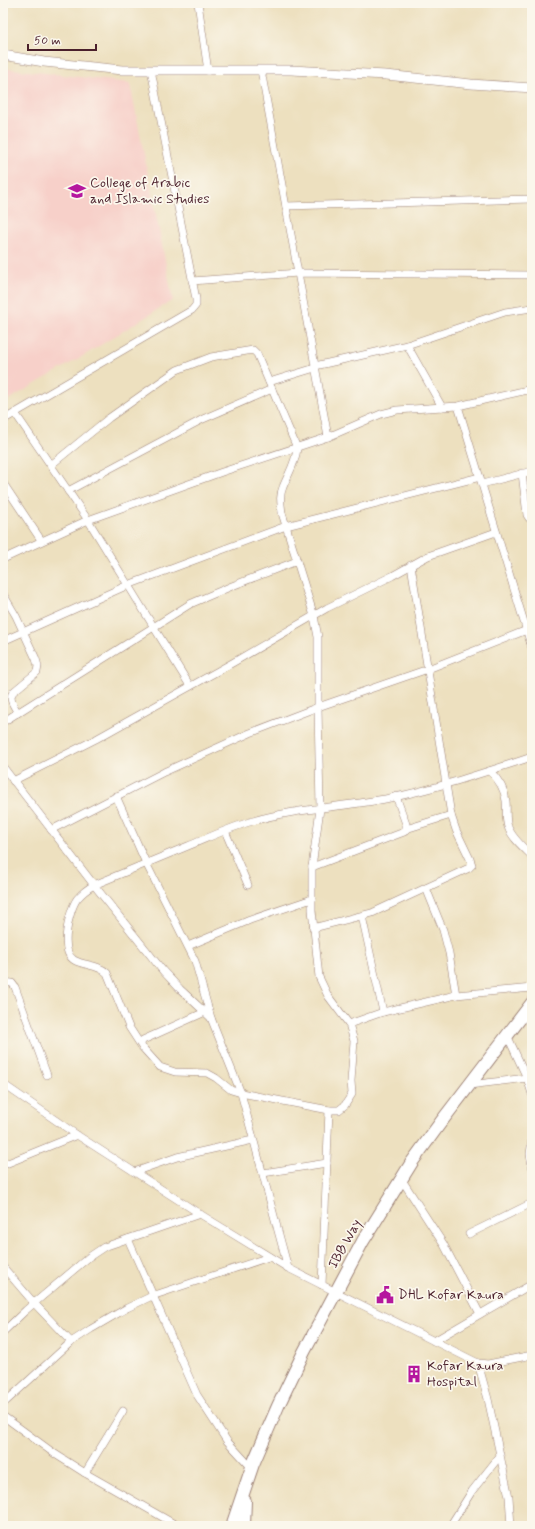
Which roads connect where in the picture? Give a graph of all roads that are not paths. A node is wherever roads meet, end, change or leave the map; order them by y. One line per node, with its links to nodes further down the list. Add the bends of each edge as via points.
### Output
1 (198, 3): 5 (street)
2 (3, 56): 3 (street, via 98,68)
3 (151, 70): 5 (street); 11 (street)
4 (261, 70): 5 (street); 6 (street, via 386,75); 8 (street)
5 (208, 71)
6 (532, 88)
7 (532, 199): 8 (street)
8 (286, 206): 9 (street)
9 (298, 273): 10 (street); 11 (street); 14 (street)
10 (532, 274)
11 (192, 281): 19 (street, via 196,299 196,305 192,310)
12 (532, 308): 13 (street, via 487,317)
13 (407, 344): 14 (street); 18 (street)
14 (315, 367): 15 (street); 21 (street)
15 (270, 386): 22 (street); 23 (street, via 253,350 211,357 177,370 109,418); 28 (street)
16 (532, 389): 17 (street)
17 (458, 406): 18 (street); 26 (street)
18 (442, 407): 21 (street, via 413,408 381,414)
19 (15, 413): 20 (street); 23 (street)
20 (3, 420)
21 (328, 438): 22 (street)
22 (297, 448): 30 (street); 31 (street, via 296,457 282,488 280,501)
23 (51, 465): 28 (street)
24 (532, 471): 25 (street)
25 (522, 473): 26 (street); 29 (street, via 527,515)
26 (480, 481): 31 (street); 32 (street)
27 (3, 483): 33 (street)
28 (68, 491): 30 (street)
29 (532, 519)
30 (88, 520): 33 (street); 37 (street)
31 (286, 526): 35 (street); 37 (street)
32 (496, 532): 36 (street, via 428,556); 41 (street)
33 (41, 540): 34 (street)
34 (3, 559)
35 (297, 561): 39 (street); 40 (street, via 190,604)
36 (411, 565): 39 (street); 45 (street)
37 (128, 585): 40 (street); 42 (street)
38 (3, 594): 42 (street)
39 (314, 616): 46 (street); 47 (street, via 318,637)
40 (154, 627): 46 (street); 48 (street)
41 (529, 629): 44 (street); 45 (street)
42 (23, 631): 43 (street); 48 (street, via 38,666 37,672 11,696)
43 (3, 641)
44 (532, 648)
45 (428, 669): 47 (street); 54 (street)
46 (190, 686): 53 (street, via 96,739)
47 (318, 707): 55 (street, via 250,733); 57 (street)
48 (18, 713): 49 (street)
49 (3, 722)
50 (532, 757): 52 (street)
51 (3, 767): 53 (street)
52 (490, 771): 54 (street); 62 (street, via 503,790 509,829)
53 (13, 781): 60 (street)
54 (446, 785): 56 (street); 58 (street)
55 (116, 796): 60 (street); 63 (street)
56 (396, 796): 57 (street); 59 (street)
57 (320, 809): 61 (street, via 297,811 253,821); 64 (street)
58 (451, 815): 59 (street); 67 (street, via 472,865)
59 (406, 829): 64 (street, via 404,832)
60 (51, 830): 65 (street)
61 (225, 831): 63 (street); 66 (street)
62 (532, 856)
63 (146, 863): 65 (street); 71 (street)
64 (312, 867): 68 (street)
65 (94, 885): 76 (street, via 163,971); 81 (street, via 78,898 72,908 67,930 68,953 74,960 100,968 107,974 129,1027)
66 (248, 885)
67 (426, 888): 69 (street); 74 (street, via 443,930)
68 (312, 899): 70 (street); 71 (street, via 250,920)
69 (362, 916): 70 (street); 77 (street)
70 (313, 928): 79 (street, via 319,977 323,988)
71 (188, 946): 78 (street, via 195,961)
72 (3, 982): 82 (street, via 12,983 15,987)
73 (532, 988): 74 (street)
74 (456, 995): 77 (street)
75 (532, 1003): 80 (highway, IBB Way)
76 (204, 1012): 78 (street); 81 (street)
77 (383, 1012): 79 (street)
78 (211, 1018): 86 (street)
79 (349, 1024): 88 (street, via 354,1041 352,1094 339,1110)
80 (507, 1035): 83 (street); 85 (highway, IBB Way)
81 (141, 1043): 86 (street, via 160,1067 175,1072 207,1073 231,1090)
82 (47, 1075)
83 (527, 1078): 85 (street); 87 (street)
84 (3, 1085): 89 (street)
85 (468, 1085): 97 (highway, IBB Way)
86 (241, 1093): 88 (street); 90 (street)
87 (532, 1094)
88 (329, 1110): 92 (street)
89 (77, 1136): 93 (street); 95 (street)
90 (254, 1140): 95 (street, via 177,1157); 96 (street)
91 (532, 1140): 94 (street)
92 (327, 1164): 96 (street); 106 (street)
93 (3, 1165)
94 (532, 1166)
95 (134, 1172): 99 (street)
96 (263, 1174): 104 (street)
97 (402, 1180): 107 (highway, IBB Way, via 363,1241); 110 (street, via 444,1245)
98 (532, 1203): 100 (street)
99 (200, 1214): 101 (street); 102 (street)
100 (469, 1234)
101 (128, 1239): 108 (street); 109 (street, via 104,1247)
102 (269, 1257): 104 (street); 108 (street)
103 (3, 1267): 109 (street)
104 (288, 1268): 106 (street)
105 (532, 1284): 110 (street)
106 (322, 1285): 107 (street)
107 (336, 1292): 112 (street); 120 (highway, IBB Way, via 294,1372)
108 (152, 1296): 113 (street); 120 (street, via 197,1396 227,1441)
109 (34, 1303): 111 (street); 113 (street)
110 (480, 1314): 112 (street)
111 (3, 1332)
112 (434, 1341): 115 (street)
113 (71, 1342): 116 (street)
114 (532, 1355): 115 (street, via 488,1364)
115 (478, 1363): 119 (street)
116 (3, 1404)
117 (123, 1411): 121 (street)
118 (3, 1416): 121 (street)
119 (499, 1457): 126 (street, via 472,1491); 127 (street, via 509,1497)
120 (251, 1467): 122 (highway, IBB Way)
121 (85, 1473): 123 (street)
122 (245, 1486): 124 (highway, IBB Way); 125 (highway)
123 (178, 1526)
124 (232, 1526)
125 (244, 1526)
126 (450, 1526)
127 (511, 1526)

